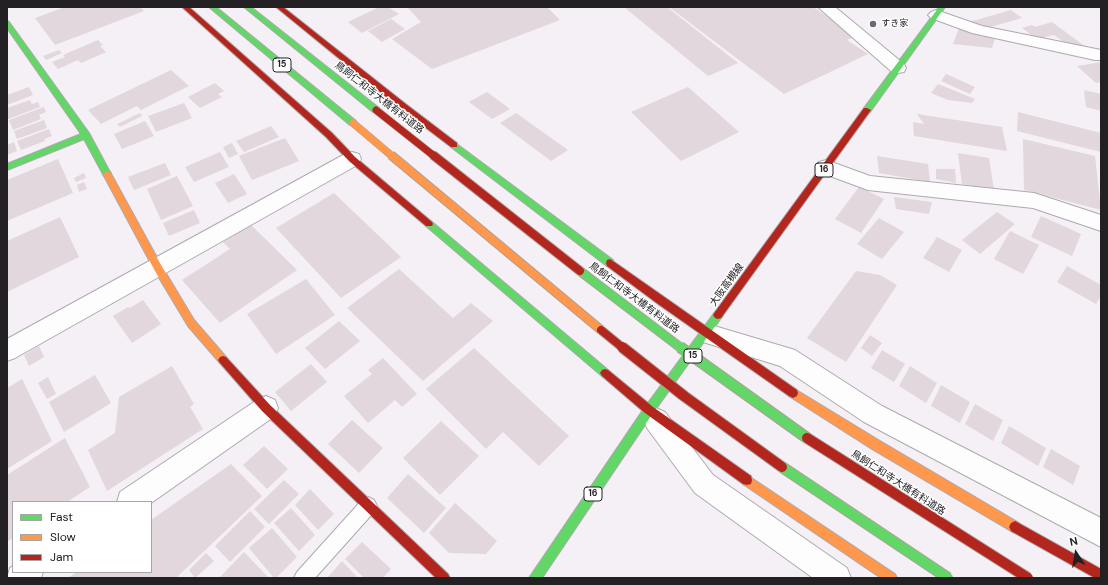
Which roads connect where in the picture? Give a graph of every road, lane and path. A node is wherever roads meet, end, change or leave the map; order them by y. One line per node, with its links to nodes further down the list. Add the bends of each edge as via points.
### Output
1 (185, 7): 11 (main road)
2 (212, 7): 29 (main road, 15, bridge, via 684,396 770,459)
3 (247, 7): 30 (main road, 鳥飼仁和寺大橋有料道路 / 15, bridge, via 561,257 680,347 805,437)
4 (279, 7): 16 (main road, via 404,107 654,297)
5 (826, 7): 9 (street)
6 (939, 11): 8 (street, via 978,30); 9 (main road, 大阪高槻線 / 16)
7 (7, 24): 10 (main road)
8 (1101, 55)
9 (898, 68): 13 (main road, 大阪高槻線 / 16)
10 (86, 135): 12 (main road); 15 (main road)
11 (352, 159): 15 (street); 19 (main road)
12 (7, 166)
13 (826, 167): 14 (street, via 868,183 1034,201); 16 (main road, 大阪高槻線 / 16)
14 (1101, 223)
15 (158, 268): 17 (street); 18 (main road, via 192,322)
16 (706, 333): 19 (main road, 大阪高槻線 / 16); 22 (street, via 787,357 873,414); 23 (main road, via 785,388 876,445)
17 (7, 351)
18 (266, 408): 20 (street); 21 (main road)
19 (649, 410): 26 (main road, 大阪高槻線 / 16); 27 (street, via 704,484); 28 (main road)
20 (131, 501)
21 (368, 506): 24 (lane); 25 (main road)
22 (1101, 533)
23 (1101, 576)
24 (303, 578)
25 (444, 578)
26 (535, 578)
27 (837, 578)
28 (891, 578)
29 (948, 578)
30 (1028, 578)

